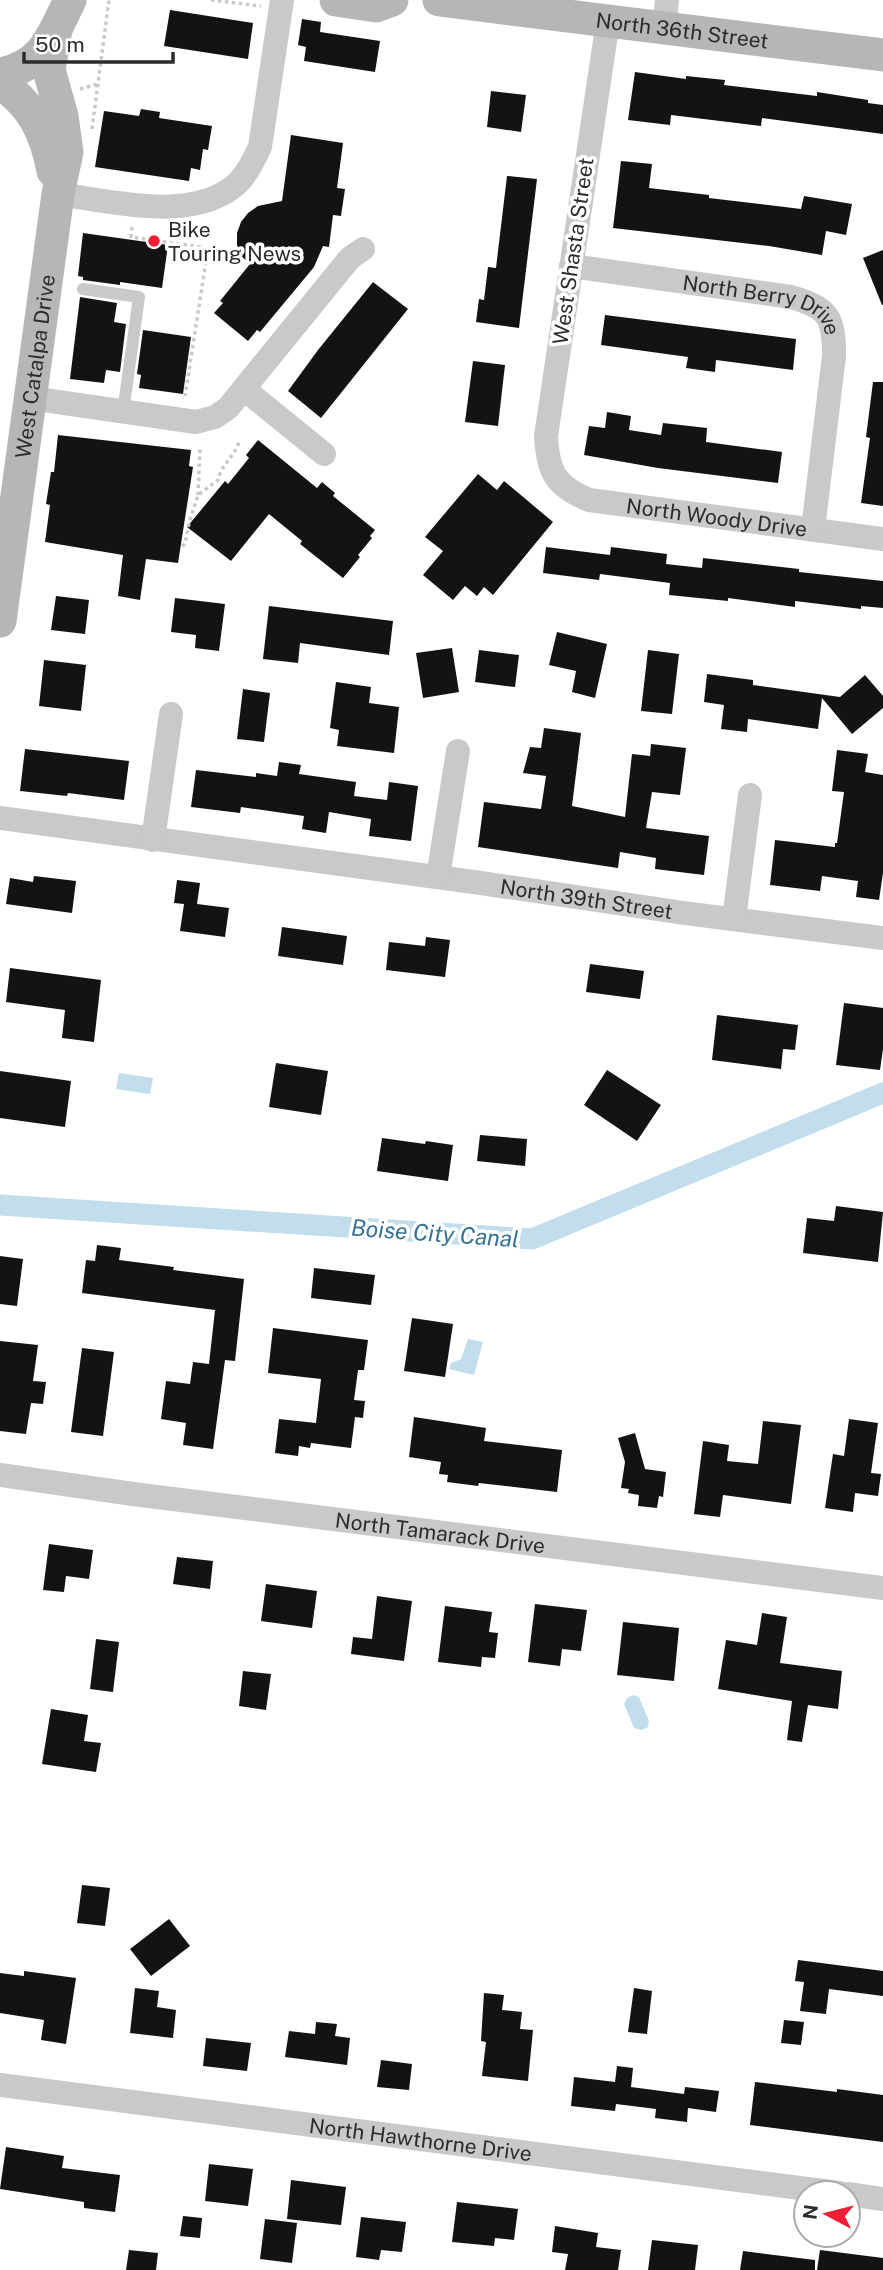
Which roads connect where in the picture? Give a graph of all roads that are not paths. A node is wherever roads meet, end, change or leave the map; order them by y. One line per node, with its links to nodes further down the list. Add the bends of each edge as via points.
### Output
1 (337, 0): 2 (street, via 376,6)
2 (392, 0)
3 (439, 0): 7 (street, North 36th Street)
4 (276, 4): 11 (street, via 260,147 250,169 234,187 186,207)
5 (665, 14): 7 (street, North 36th Street); 8 (street, North 36th Street)
6 (63, 15): 9 (street, via 40,55 29,65); 11 (street, West Catalpa Drive, via 49,70 67,152)
7 (608, 21): 13 (street, West Shasta Street)
8 (883, 55)
9 (0, 74)
10 (0, 83): 11 (street, West Catalpa Drive, via 24,102 38,124 50,153)
11 (58, 194): 16 (street, West Catalpa Drive)
12 (363, 249): 15 (street, via 350,258)
13 (571, 266): 19 (street, West Shasta Street, via 546,436 547,459); 20 (street, North Berry Drive, via 791,297 827,314 834,333 834,356)
14 (83, 289): 17 (lane, via 139,297)
15 (244, 389): 17 (street, via 228,408 196,422); 18 (street)
16 (30, 398): 17 (street); 22 (street, West Catalpa Drive)
17 (124, 412)
18 (324, 454)
19 (555, 479): 20 (street, North Woody Drive, via 569,492 589,500)
20 (813, 529): 21 (street, North Woody Drive)
21 (883, 539)
22 (0, 621)
23 (171, 713): 27 (street)
24 (458, 751): 28 (street)
25 (750, 795): 29 (street)
26 (0, 818): 27 (street, North 39th Street)
27 (153, 840): 28 (street, North 39th Street)
28 (438, 877): 29 (street, North 39th Street)
29 (734, 919): 30 (street, North 39th Street)
30 (883, 939)
31 (0, 1475): 32 (street, North Tamarack Drive)
32 (883, 1588)
33 (0, 2085): 34 (street, North Hawthorne Drive)
34 (792, 2187)
35 (862, 2196): 36 (street)
36 (883, 2199)

